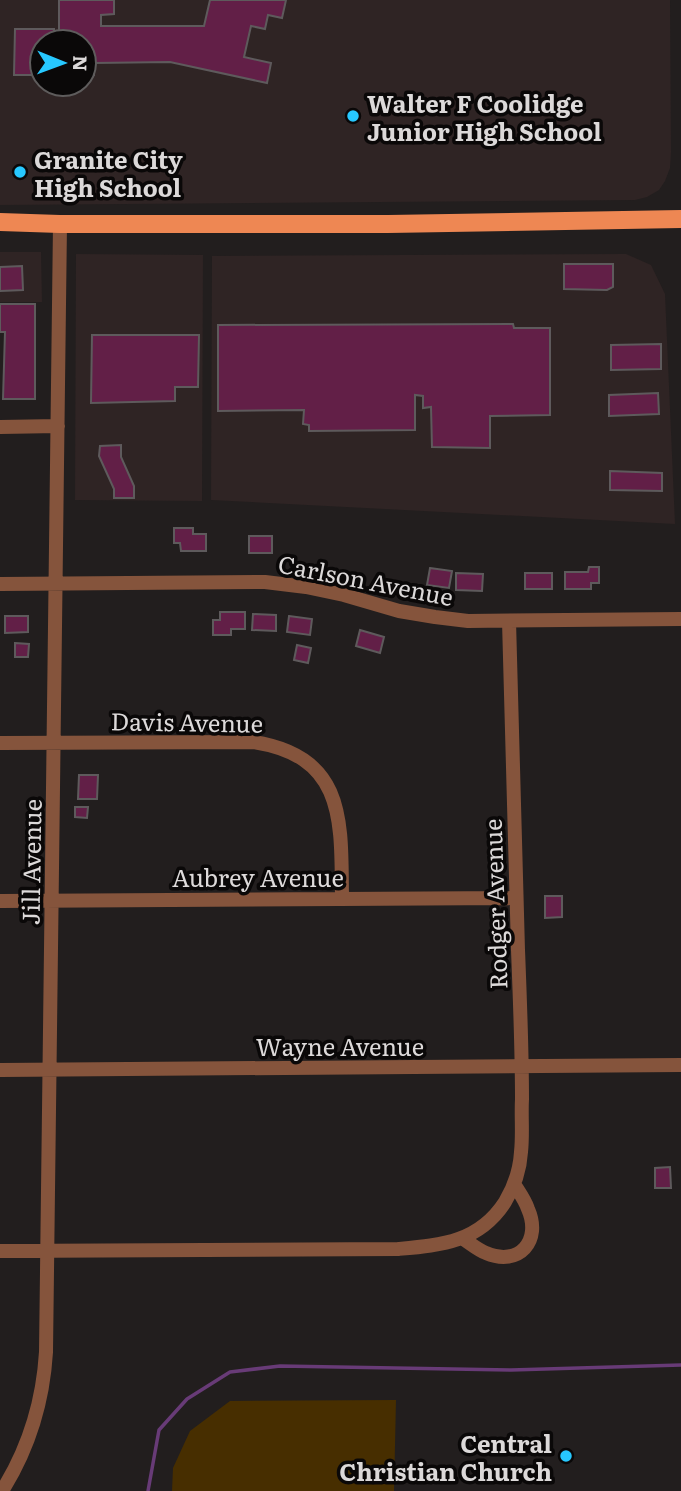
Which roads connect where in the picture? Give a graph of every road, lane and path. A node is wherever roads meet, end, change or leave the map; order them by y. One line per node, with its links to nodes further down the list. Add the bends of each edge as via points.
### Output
1 (681, 219): 3 (main road)
2 (0, 222): 3 (main road)
3 (60, 224): 4 (street, Jill Avenue)
4 (58, 426): 5 (street); 6 (street, Jill Avenue)
5 (0, 427)
6 (57, 583): 7 (street, Carlson Avenue); 9 (street, Carlson Avenue, via 265,582 331,592 435,618); 11 (street, Jill Avenue)
7 (0, 584)
8 (681, 619): 9 (street, Carlson Avenue)
9 (509, 621): 12 (street, Rodger Avenue)
10 (0, 743): 11 (street, Davis Avenue)
11 (55, 743): 13 (street, Davis Avenue, via 253,742 292,753 321,778 337,807); 14 (street, Jill Avenue)
12 (516, 898): 13 (street, Aubrey Avenue); 17 (street, Rodger Avenue)
13 (342, 899): 14 (street, Aubrey Avenue)
14 (52, 900): 15 (street, Aubrey Avenue); 18 (street, Jill Avenue)
15 (0, 901)
16 (681, 1065): 17 (street, Wayne Avenue)
17 (522, 1066): 18 (street, Wayne Avenue); 20 (street, Rodger Avenue, via 521,1151)
18 (50, 1069): 19 (street, Wayne Avenue); 22 (street, Jill Avenue)
19 (0, 1070)
20 (514, 1184): 21 (street, Rodger Avenue, via 498,1212); 21 (street, via 529,1210 533,1233 527,1248 517,1255 486,1254)
21 (462, 1238): 22 (street, Rodger Avenue, via 398,1249)
22 (47, 1250): 23 (street, Rodger Avenue); 24 (street, Jill Avenue, via 42,1394 27,1445)
23 (0, 1251)
24 (2, 1491)

